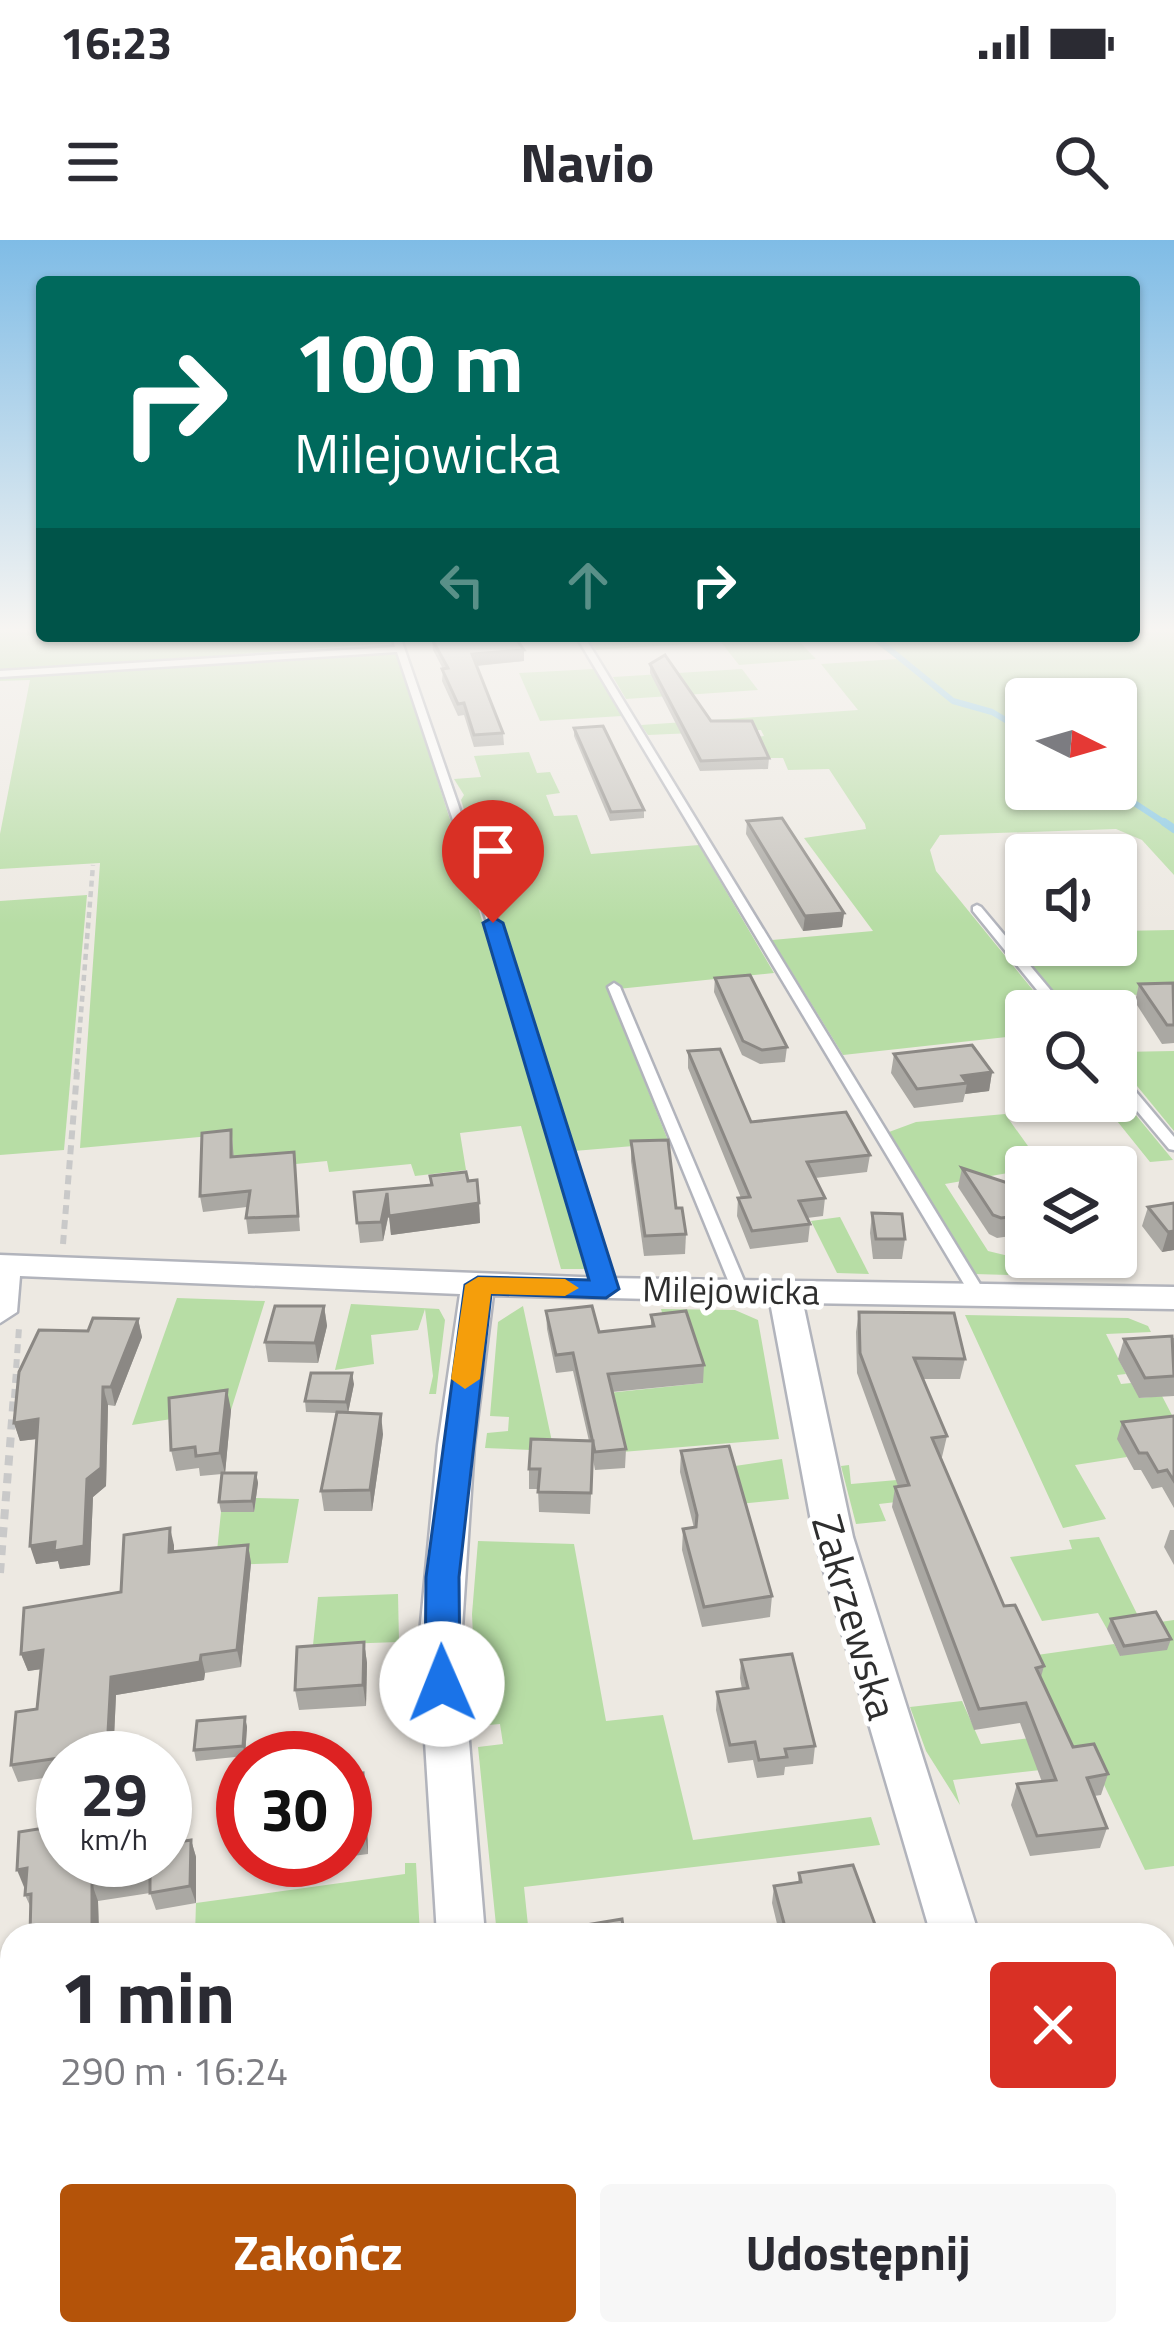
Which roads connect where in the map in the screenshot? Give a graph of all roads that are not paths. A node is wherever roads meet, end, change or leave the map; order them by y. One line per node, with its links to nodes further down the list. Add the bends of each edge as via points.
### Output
1 (427, 727): 10 (lane)
2 (635, 727): 13 (lane)
3 (977, 909): 5 (lane)
4 (614, 987): 11 (lane)
5 (1043, 990)
6 (1137, 1102): 7 (lane)
7 (1174, 1146)
8 (2, 1284): 9 (street, Milejowicka, via 61,1268)
9 (478, 1285): 10 (street, Milejowicka); 15 (street, via 440,1643)
10 (606, 1289): 11 (street, Milejowicka)
11 (740, 1290): 12 (street, Milejowicka)
12 (785, 1291): 13 (street, Milejowicka); 16 (street, Zakrzewska, via 827,1528)
13 (978, 1294): 14 (street, Milejowicka)
14 (1171, 1303)
15 (460, 1923)
16 (951, 1923)

